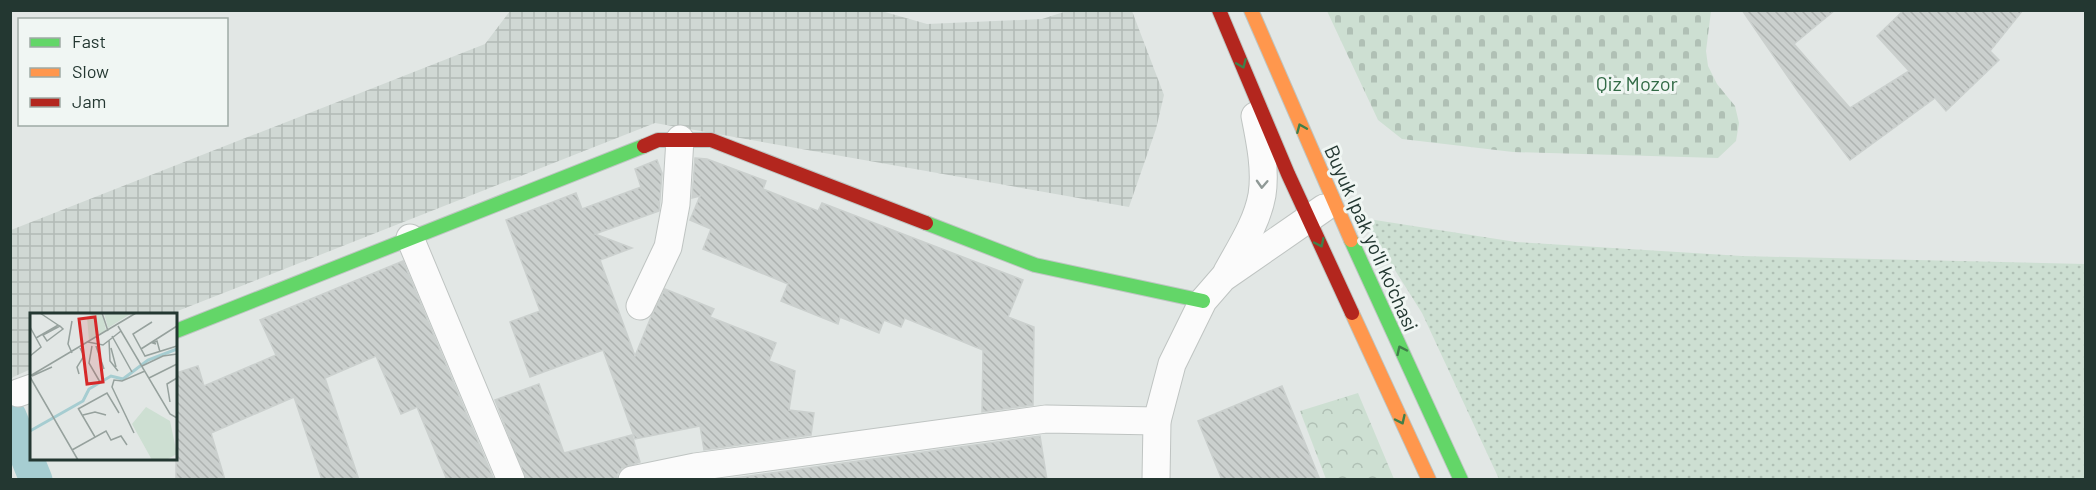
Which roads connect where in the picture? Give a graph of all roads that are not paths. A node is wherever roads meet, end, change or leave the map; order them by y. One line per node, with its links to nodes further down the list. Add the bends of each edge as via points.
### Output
1 (1219, 10): 3 (street, one-way to 3)
2 (1251, 10): 5 (street, Buyuk Ipak yo'li ko'chasi, one-way to 2)
3 (1250, 85): 6 (street); 8 (street, one-way to 8, via 1263,168 1262,197 1254,222)
4 (680, 139): 7 (street, via 658,140); 9 (street, via 711,140 1035,265); 10 (street, via 676,204 668,247)
5 (1333, 202): 6 (street); 17 (street, Buyuk Ipak yo'li ko'chasi, one-way to 5)
6 (1308, 219): 8 (street); 16 (street, one-way to 16)
7 (410, 238): 11 (street); 13 (street)
8 (1223, 278): 9 (street)
9 (1203, 301): 12 (street, via 1172,364)
10 (640, 306)
11 (177, 331)
12 (1157, 421): 14 (street, via 1046,418 695,467); 15 (street)
13 (511, 480)
14 (632, 480)
15 (1156, 480)
16 (1429, 480)
17 (1461, 480)

